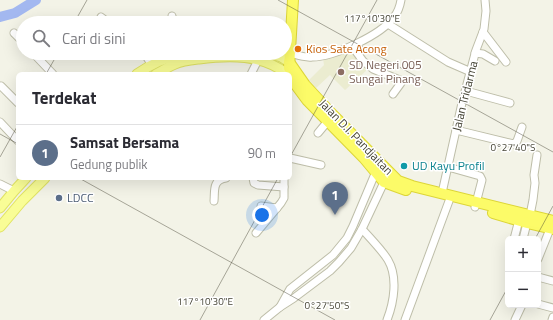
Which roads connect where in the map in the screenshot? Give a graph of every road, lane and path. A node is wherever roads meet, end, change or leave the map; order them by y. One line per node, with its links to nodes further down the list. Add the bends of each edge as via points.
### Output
1 (292, 0): 4 (highway)
2 (401, 0): 5 (street, via 398,12)
3 (486, 1): 6 (street, Jalan Tridarma)
4 (291, 16)
5 (388, 24): 7 (street, via 376,34); 26 (street, via 448,62)
6 (483, 32): 8 (street, Jalan Tridarma); 18 (street)
7 (352, 46): 9 (street, via 325,56); 30 (street, via 368,65 402,81)
8 (475, 53): 17 (street, via 483,54); 26 (street, Jalan Tridarma)
9 (292, 58)
10 (40, 60): 20 (street)
11 (149, 60): 19 (street)
12 (165, 60): 19 (main road)
13 (199, 60): 22 (main road, Jalan D.I. Pandjaitan, via 176,64)
14 (258, 60): 23 (street); 24 (main road, Jalan D.I. Pandjaitan)
15 (290, 60): 25 (highway)
16 (291, 60): 42 (highway, Jalan D.I. Pandjaitan, via 305,85)
17 (495, 61)
18 (506, 62)
19 (152, 65): 21 (main road)
20 (52, 72)
21 (140, 72)
22 (160, 72)
23 (252, 72)
24 (285, 72)
25 (289, 72)
26 (471, 72): 29 (street, Jalan Tridarma)
27 (292, 79): 33 (highway, Jalan D.I. Pandjaitan, via 307,100)
28 (1, 86): 31 (street)
29 (466, 91): 32 (street); 36 (street, Jalan Tridarma)
30 (393, 94)
31 (16, 101)
32 (510, 103)
33 (328, 121): 37 (street); 42 (highway, Jalan D.I. Pandjaitan, via 364,158)
34 (0, 122): 38 (street)
35 (522, 127): 36 (street, via 514,144)
36 (456, 130): 43 (street, Jalan Tridarma)
37 (318, 133)
38 (16, 139)
39 (537, 155): 63 (street, via 533,200)
40 (292, 158): 41 (street)
41 (321, 165)
42 (378, 167): 44 (highway, Jalan D.I. Pandjaitan); 50 (highway, Jalan D.I. Pandjaitan); 55 (street)
43 (448, 167): 54 (street, Jalan Tridarma); 59 (street, via 480,176 482,180)
44 (388, 171): 50 (street); 54 (highway, Jalan D.I. Pandjaitan, via 398,181)
45 (24, 180): 53 (main road)
46 (43, 180): 64 (main road)
47 (219, 180): 56 (street, via 215,186)
48 (253, 180): 52 (street, via 256,184)
49 (284, 180): 52 (street)
50 (384, 182): 57 (highway, Jalan D.I. Pandjaitan); 58 (street)
51 (0, 184): 53 (street)
52 (284, 187): 62 (street, via 284,198)
53 (14, 190): 61 (main road)
54 (442, 193): 59 (highway, Jalan D.I. Pandjaitan)
55 (365, 198): 58 (street); 71 (street, via 347,238)
56 (214, 201)
57 (449, 201): 59 (highway, Jalan D.I. Pandjaitan); 82 (street)
58 (374, 203): 66 (street)
59 (476, 204): 63 (highway, Jalan D.I. Pandjaitan)
60 (261, 206): 62 (street)
61 (0, 208)
62 (277, 208): 67 (street)
63 (525, 219): 65 (highway, Jalan D.I. Pandjaitan); 68 (street); 69 (street)
64 (0, 226)
65 (552, 226): 70 (street)
66 (362, 229): 72 (street, via 351,248); 81 (street, via 388,260 394,278)
67 (256, 233)
68 (516, 236)
69 (523, 236)
70 (541, 252)
71 (323, 264): 72 (street); 76 (street, via 290,289)
72 (330, 271): 76 (street)
73 (541, 278): 74 (street)
74 (553, 281)
75 (541, 305): 78 (street)
76 (280, 307): 80 (street)
77 (521, 308): 83 (street)
78 (553, 308)
79 (553, 317): 84 (street)
80 (264, 320)
81 (387, 320)
82 (405, 320)
83 (515, 320)
84 (552, 320)

